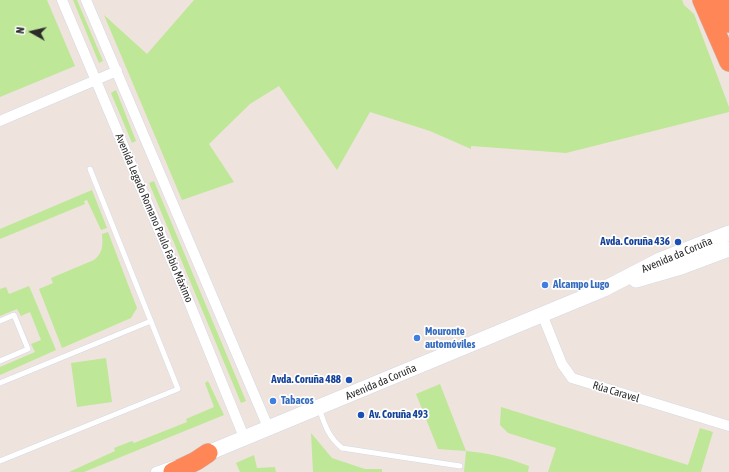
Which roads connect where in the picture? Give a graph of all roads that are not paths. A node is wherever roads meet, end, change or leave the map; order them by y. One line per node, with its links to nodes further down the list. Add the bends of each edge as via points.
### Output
1 (62, 0): 8 (street, Avenida Legado Romano Paulo Fabio Máximo)
2 (86, 0): 7 (street)
3 (702, 0): 6 (highway)
4 (720, 0): 5 (highway)
5 (729, 23)
6 (729, 62)
7 (117, 71): 8 (street); 23 (street)
8 (96, 80): 9 (street); 24 (street, Avenida Legado Romano Paulo Fabio Máximo)
9 (0, 121)
10 (90, 169): 17 (lane)
11 (729, 233): 15 (street, Avenida da Coruña, via 660,260)
12 (729, 249): 13 (street, Avenida da Coruña)
13 (714, 253): 14 (street); 15 (street, Avenida da Coruña, via 681,267)
14 (729, 258)
15 (604, 289): 16 (street, Avenida da Coruña)
16 (542, 314): 21 (street, Avenida da Coruña); 22 (street, Rúa Caravel, via 562,364 572,378)
17 (150, 320): 20 (lane); 26 (lane, via 178,389)
18 (0, 321): 19 (lane, via 14,315 28,349)
19 (0, 361)
20 (0, 383)
21 (319, 408): 23 (street, Avenida da Coruña); 27 (lane, via 333,441 342,448)
22 (729, 426)
23 (268, 427): 24 (street, Avenida da Coruña)
24 (244, 437): 25 (street, Avenida da Coruña)
25 (208, 453): 28 (street, Avenida da Coruña); 29 (highway)
26 (0, 461)
27 (460, 466)
28 (156, 472)
29 (173, 472)

